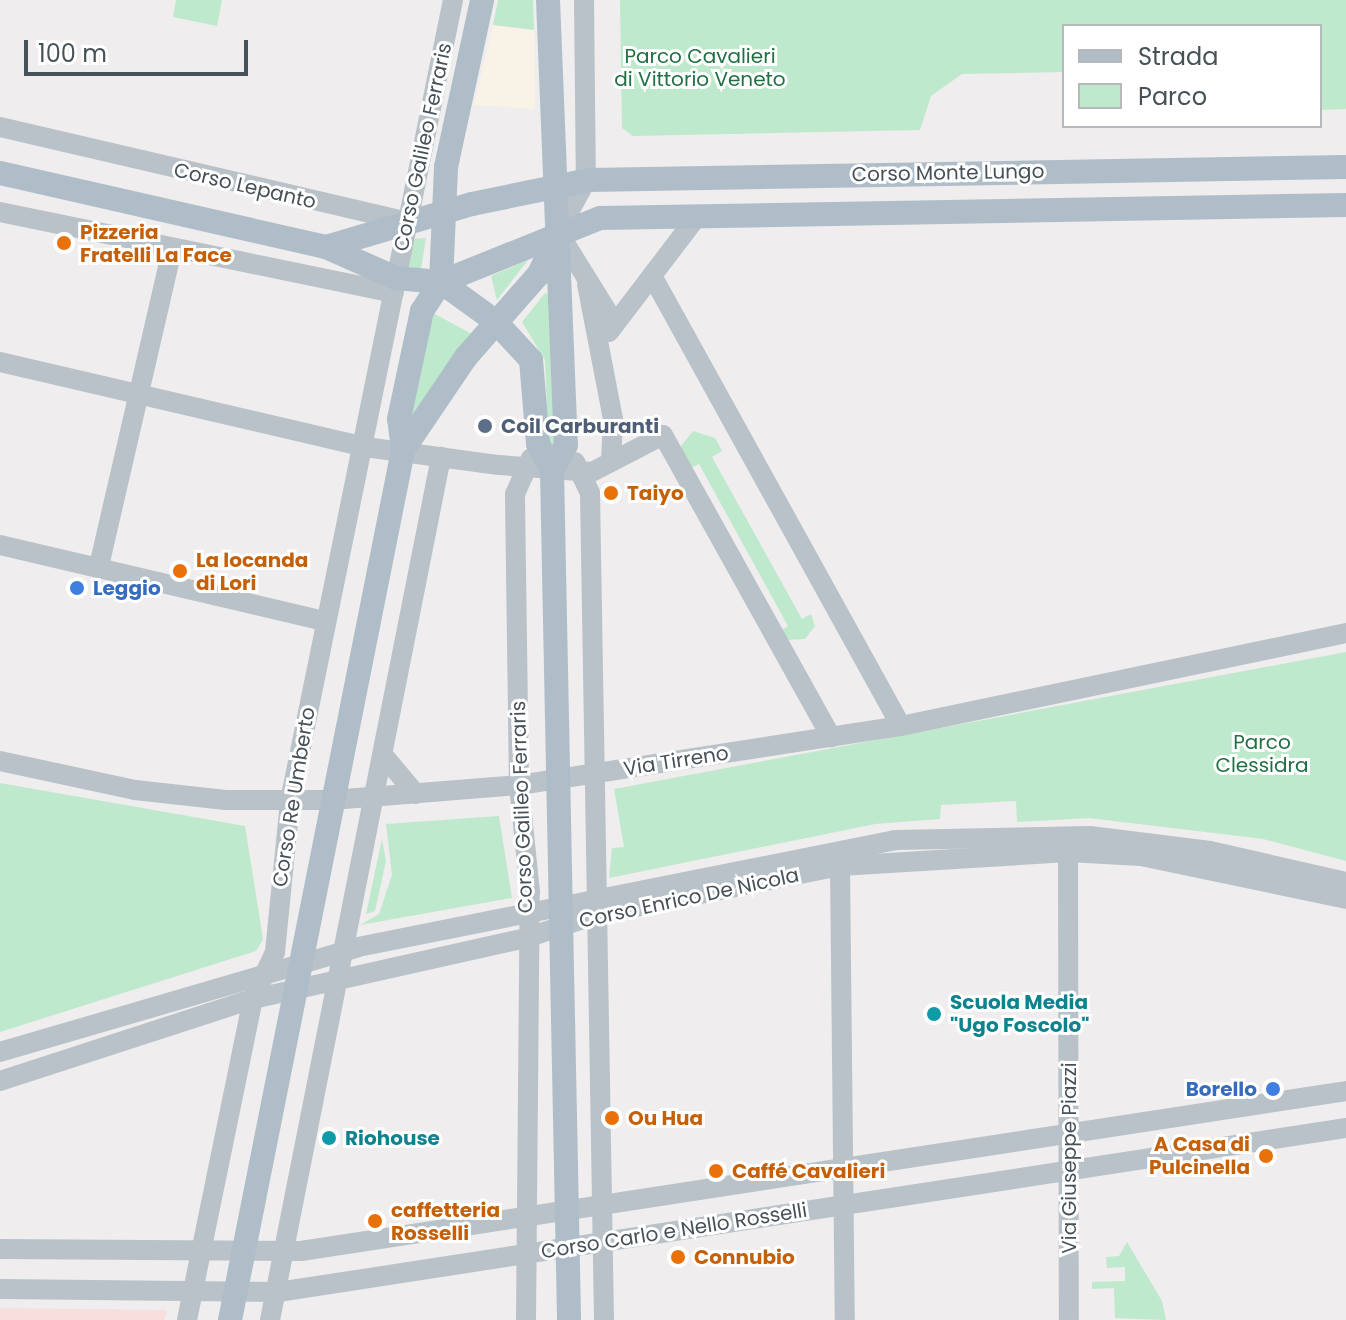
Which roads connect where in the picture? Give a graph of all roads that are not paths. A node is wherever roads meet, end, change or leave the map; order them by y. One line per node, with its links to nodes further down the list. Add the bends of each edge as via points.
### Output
1 (453, 0): 14 (street, Corso Galileo Ferraris)
2 (482, 0): 12 (main road, Corso Galileo Ferraris)
3 (548, 0): 9 (main road)
4 (584, 0): 8 (street)
5 (0, 127): 14 (street, Corso Lepanto)
6 (1346, 167): 8 (main road, Corso Monte Lungo)
7 (0, 173): 16 (main road, Corso Lepanto)
8 (586, 181): 9 (main road, Corso Monte Lungo); 15 (street)
9 (550, 186): 12 (main road, Corso Monte Lungo); 15 (main road)
10 (1346, 205): 13 (main road, Corso Monte Lungo)
11 (0, 212): 17 (street)
12 (442, 213): 14 (main road, Corso Monte Lungo); 19 (main road, Corso Galileo Ferraris)
13 (698, 215): 15 (main road, Corso Monte Lungo, via 600,218); 18 (street)
14 (407, 222): 16 (main road, Corso Lepanto); 21 (street, Corso Galileo Ferraris)
15 (558, 232): 19 (main road, Corso Monte Lungo); 20 (street); 22 (main road, via 539,274); 28 (main road)
16 (326, 247): 21 (main road, Corso Lepanto)
17 (172, 251): 21 (street); 26 (street)
18 (655, 281): 23 (street); 40 (street)
19 (441, 282): 21 (main road, Corso Lepanto); 22 (main road); 30 (main road, via 417,329 399,419)
20 (587, 282): 23 (street); 24 (street)
21 (395, 286): 29 (street, Corso Re Umberto)
22 (495, 321): 27 (main road, via 531,360); 30 (main road)
23 (615, 324): 24 (street)
24 (599, 346): 32 (street, via 613,419)
25 (0, 362): 26 (street)
26 (136, 393): 29 (street); 37 (street)
27 (538, 444): 33 (street, Corso Galileo Ferraris); 34 (main road)
28 (566, 445): 34 (main road); 35 (street)
29 (365, 447): 30 (street); 38 (street, Corso Re Umberto)
30 (403, 450): 31 (street); 49 (main road, Corso Re Umberto)
31 (441, 457): 33 (street); 42 (street)
32 (611, 461): 35 (street); 41 (street, via 658,434 676,452)
33 (527, 468): 34 (street); 46 (street, Corso Galileo Ferraris, via 515,494)
34 (552, 470): 35 (street); 45 (main road, Corso Galileo Ferraris)
35 (581, 473): 44 (street, via 590,493)
36 (0, 545): 37 (street)
37 (99, 566): 38 (street)
38 (325, 621): 50 (street, Corso Re Umberto)
39 (1346, 633): 40 (street, Via Tirreno)
40 (901, 726): 41 (street, Via Tirreno)
41 (831, 737): 44 (street, Via Tirreno)
42 (383, 755): 47 (street); 48 (street)
43 (0, 761): 50 (street, Via Tirreno, via 135,790)
44 (593, 774): 45 (street, Via Tirreno); 55 (street)
45 (557, 779): 46 (street, Via Tirreno); 57 (main road, Corso Galileo Ferraris)
46 (519, 785): 47 (street, Via Tirreno); 56 (street, Corso Galileo Ferraris)
47 (416, 794): 48 (street, Via Tirreno)
48 (375, 798): 49 (street, Via Tirreno); 59 (street)
49 (332, 800): 50 (street, Via Tirreno); 60 (main road, Corso Re Umberto)
50 (290, 801): 61 (street, Corso Re Umberto)
51 (1068, 852): 52 (street, Corso Enrico De Nicola); 54 (street, Corso Enrico De Nicola, via 1208,867); 69 (street, Via Giuseppe Piazzi)
52 (840, 866): 55 (street, Corso Enrico De Nicola); 70 (street)
53 (1346, 882): 55 (street, Corso Enrico De Nicola, via 1158,843 1019,834 838,849)
54 (1346, 899)
55 (594, 907): 57 (street, Corso Enrico De Nicola); 72 (street)
56 (528, 911): 57 (street, Corso Enrico De Nicola); 58 (street, Corso Galileo Ferraris); 59 (street, Corso Enrico De Nicola)
57 (561, 915): 58 (street, Corso Enrico De Nicola); 73 (main road, Corso Galileo Ferraris)
58 (526, 938): 62 (street, Corso Enrico De Nicola); 75 (street, Corso Galileo Ferraris)
59 (344, 950): 60 (street, Corso Enrico De Nicola); 62 (street)
60 (302, 960): 61 (street, Corso Enrico De Nicola); 63 (main road, Corso Re Umberto)
61 (271, 969): 64 (street, Corso Re Umberto); 65 (street, Corso Enrico De Nicola)
62 (339, 978): 63 (street, Corso Enrico De Nicola); 79 (street)
63 (296, 988): 64 (street, Corso Enrico De Nicola); 81 (main road, Corso Re Umberto)
64 (253, 999): 66 (street, Corso Enrico De Nicola); 82 (street, Corso Re Umberto)
65 (0, 1052)
66 (0, 1081)
67 (1346, 1091): 69 (street, Corso Carlo e Nello Rosselli)
68 (1346, 1128): 71 (street, Corso Carlo e Nello Rosselli)
69 (1070, 1133): 70 (street, Corso Carlo e Nello Rosselli); 71 (street, Via Giuseppe Piazzi)
70 (843, 1168): 72 (street, Corso Carlo e Nello Rosselli); 74 (street)
71 (1070, 1168): 74 (street, Corso Carlo e Nello Rosselli); 95 (street, Via Giuseppe Piazzi)
72 (602, 1201): 73 (street, Corso Carlo e Nello Rosselli); 76 (street)
73 (566, 1206): 75 (street, Corso Carlo e Nello Rosselli); 77 (main road, Corso Galileo Ferraris)
74 (844, 1206): 76 (street, Corso Carlo e Nello Rosselli); 94 (street)
75 (525, 1213): 79 (street, Corso Carlo e Nello Rosselli); 80 (street, Corso Galileo Ferraris)
76 (602, 1243): 77 (street, Corso Carlo e Nello Rosselli); 93 (street)
77 (568, 1247): 80 (street, Corso Carlo e Nello Rosselli); 92 (main road, Corso Galileo Ferraris)
78 (0, 1249): 82 (street, Corso Carlo e Nello Rosselli)
79 (280, 1253): 81 (street, Corso Carlo e Nello Rosselli); 84 (street)
80 (524, 1254): 84 (street, Corso Carlo e Nello Rosselli); 91 (street, Corso Galileo Ferraris)
81 (243, 1255): 82 (street, Corso Carlo e Nello Rosselli); 85 (main road, Corso Re Umberto)
82 (200, 1256): 86 (street, Corso Re Umberto)
83 (0, 1289): 86 (street, Corso Carlo e Nello Rosselli)
84 (278, 1292): 85 (street, Corso Carlo e Nello Rosselli); 89 (street); 90 (street)
85 (235, 1295): 86 (street, Corso Carlo e Nello Rosselli); 88 (main road, Corso Re Umberto)
86 (190, 1297): 87 (street, Corso Re Umberto)
87 (187, 1320)
88 (230, 1320)
89 (270, 1320)
90 (287, 1320)
91 (526, 1320)
92 (569, 1320)
93 (604, 1320)
94 (845, 1320)
95 (1069, 1320)

